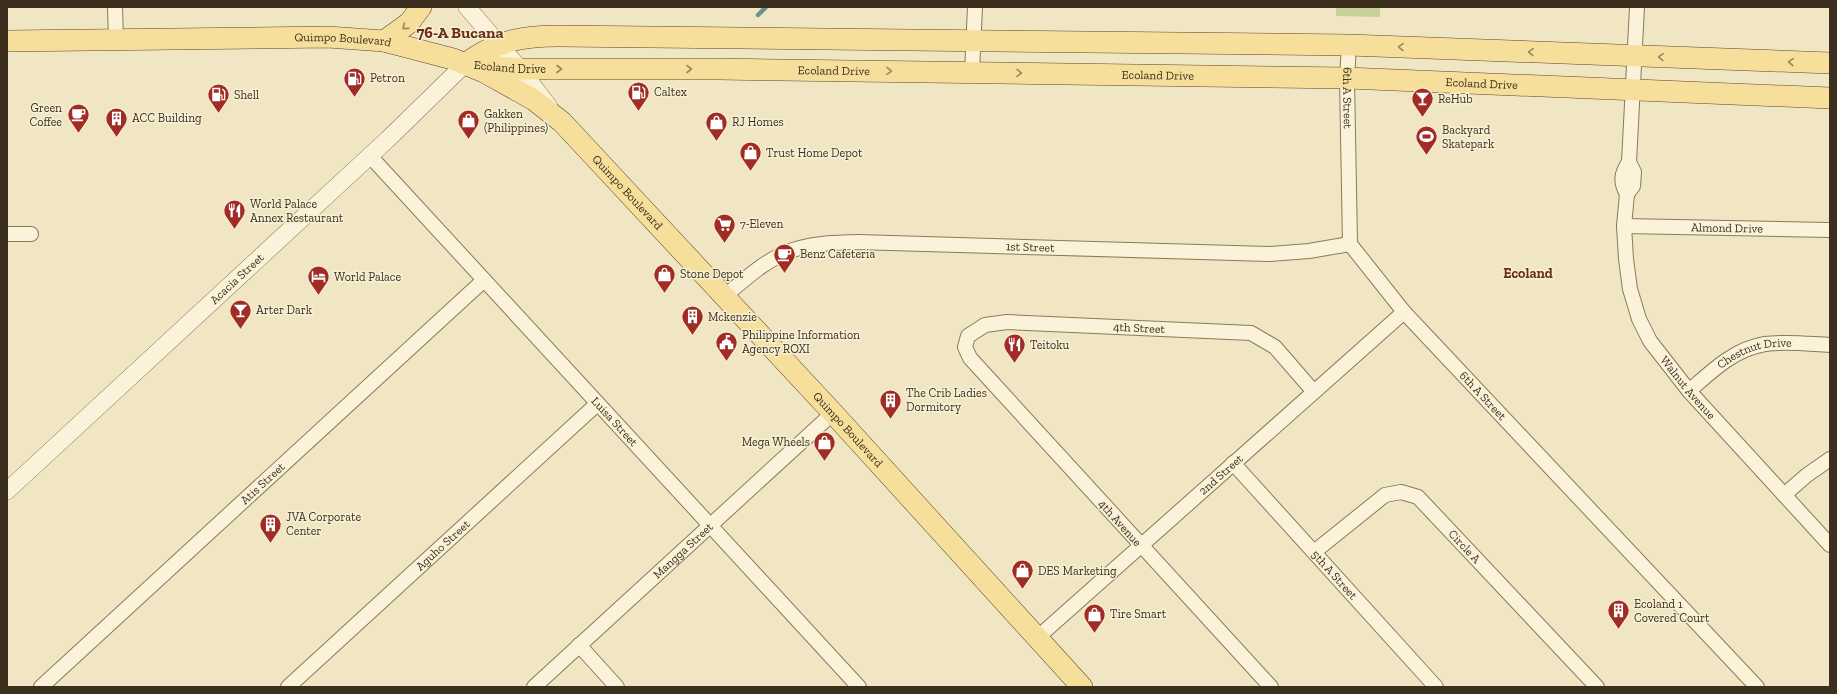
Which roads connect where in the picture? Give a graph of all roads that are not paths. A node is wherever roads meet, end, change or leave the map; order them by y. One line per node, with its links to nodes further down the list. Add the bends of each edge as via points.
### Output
1 (115, 7): 6 (street)
2 (421, 7): 9 (main road, one-way to 9, via 409,23)
3 (467, 7): 10 (street)
4 (975, 7): 7 (street)
5 (1637, 7): 12 (street, Walnut Avenue)
6 (116, 40): 8 (main road, Quimpo Boulevard); 9 (main road, Quimpo Boulevard, via 328,38)
7 (974, 40): 10 (main road, Ecoland Drive, via 560,36 524,37); 11 (main road, Ecoland Drive); 16 (street)
8 (7, 41)
9 (384, 41): 14 (main road, Quimpo Boulevard)
10 (499, 44): 14 (main road, Ecoland Drive); 15 (street)
11 (1349, 45): 12 (main road, Ecoland Drive, one-way to 11); 17 (street, 6th A Street)
12 (1636, 56): 13 (main road, Ecoland Drive, one-way to 12); 18 (street, Walnut Avenue)
13 (1830, 63)
14 (465, 64): 15 (main road, Ecoland Drive); 20 (main road, Quimpo Boulevard, via 517,89); 21 (street, Acacia Street)
15 (520, 69): 16 (main road, Ecoland Drive, one-way to 16); 20 (street)
16 (972, 72): 17 (main road, Ecoland Drive, one-way to 17)
17 (1347, 78): 18 (main road, Ecoland Drive); 26 (street, 6th A Street)
18 (1634, 90): 19 (main road, Ecoland Drive); 22 (street, Walnut Avenue, via 1629,162 1634,179 1633,186 1627,194)
19 (1830, 98)
20 (554, 114): 28 (main road, Quimpo Boulevard)
21 (370, 156): 27 (street, Luisa Street); 38 (street, Acacia Street)
22 (1624, 226): 23 (street, Almond Drive); 32 (street, Walnut Avenue, via 1630,289 1639,319 1650,341)
23 (1830, 230)
24 (7, 234): 25 (street)
25 (32, 234)
26 (1350, 244): 28 (street, 1st Street, via 1268,254 857,242 828,244 793,250 773,259); 29 (street, 6th A Street)
27 (484, 280): 34 (street, Luisa Street); 46 (street, Atis Street)
28 (724, 296): 35 (main road, Quimpo Boulevard)
29 (1404, 312): 33 (street, 2nd Street); 55 (street, 6th A Street)
30 (1830, 344): 32 (street, Chestnut Drive, via 1765,344 1747,349 1731,357)
31 (970, 358): 33 (street, 4th Street, via 965,347 968,336 985,325 1007,322 1251,333 1275,347); 41 (street, 4th Avenue)
32 (1689, 391): 39 (street, Walnut Avenue)
33 (1314, 392): 37 (street, 2nd Street)
34 (597, 404): 40 (street, Luisa Street); 47 (street, Aguho Street)
35 (833, 413): 40 (street, Mangga Street); 44 (main road, Quimpo Boulevard)
36 (1830, 459): 39 (street)
37 (1232, 463): 41 (street, 2nd Street); 43 (street, 5th A Street)
38 (7, 491)
39 (1784, 495): 42 (street, Walnut Avenue)
40 (710, 526): 45 (street, Mangga Street); 50 (street, Luisa Street)
41 (1141, 545): 44 (street, 2nd Street); 52 (street, 4th Avenue)
42 (1830, 545)
43 (1314, 552): 53 (street, 5th A Street); 54 (street, Circle A, via 1385,495 1401,492 1418,497)
44 (1037, 638): 51 (main road, Quimpo Boulevard)
45 (579, 645): 48 (street, Mangga Street); 49 (street)
46 (41, 687)
47 (288, 687)
48 (534, 687)
49 (617, 687)
50 (858, 687)
51 (1082, 687)
52 (1271, 687)
53 (1436, 687)
54 (1597, 687)
55 (1757, 687)

